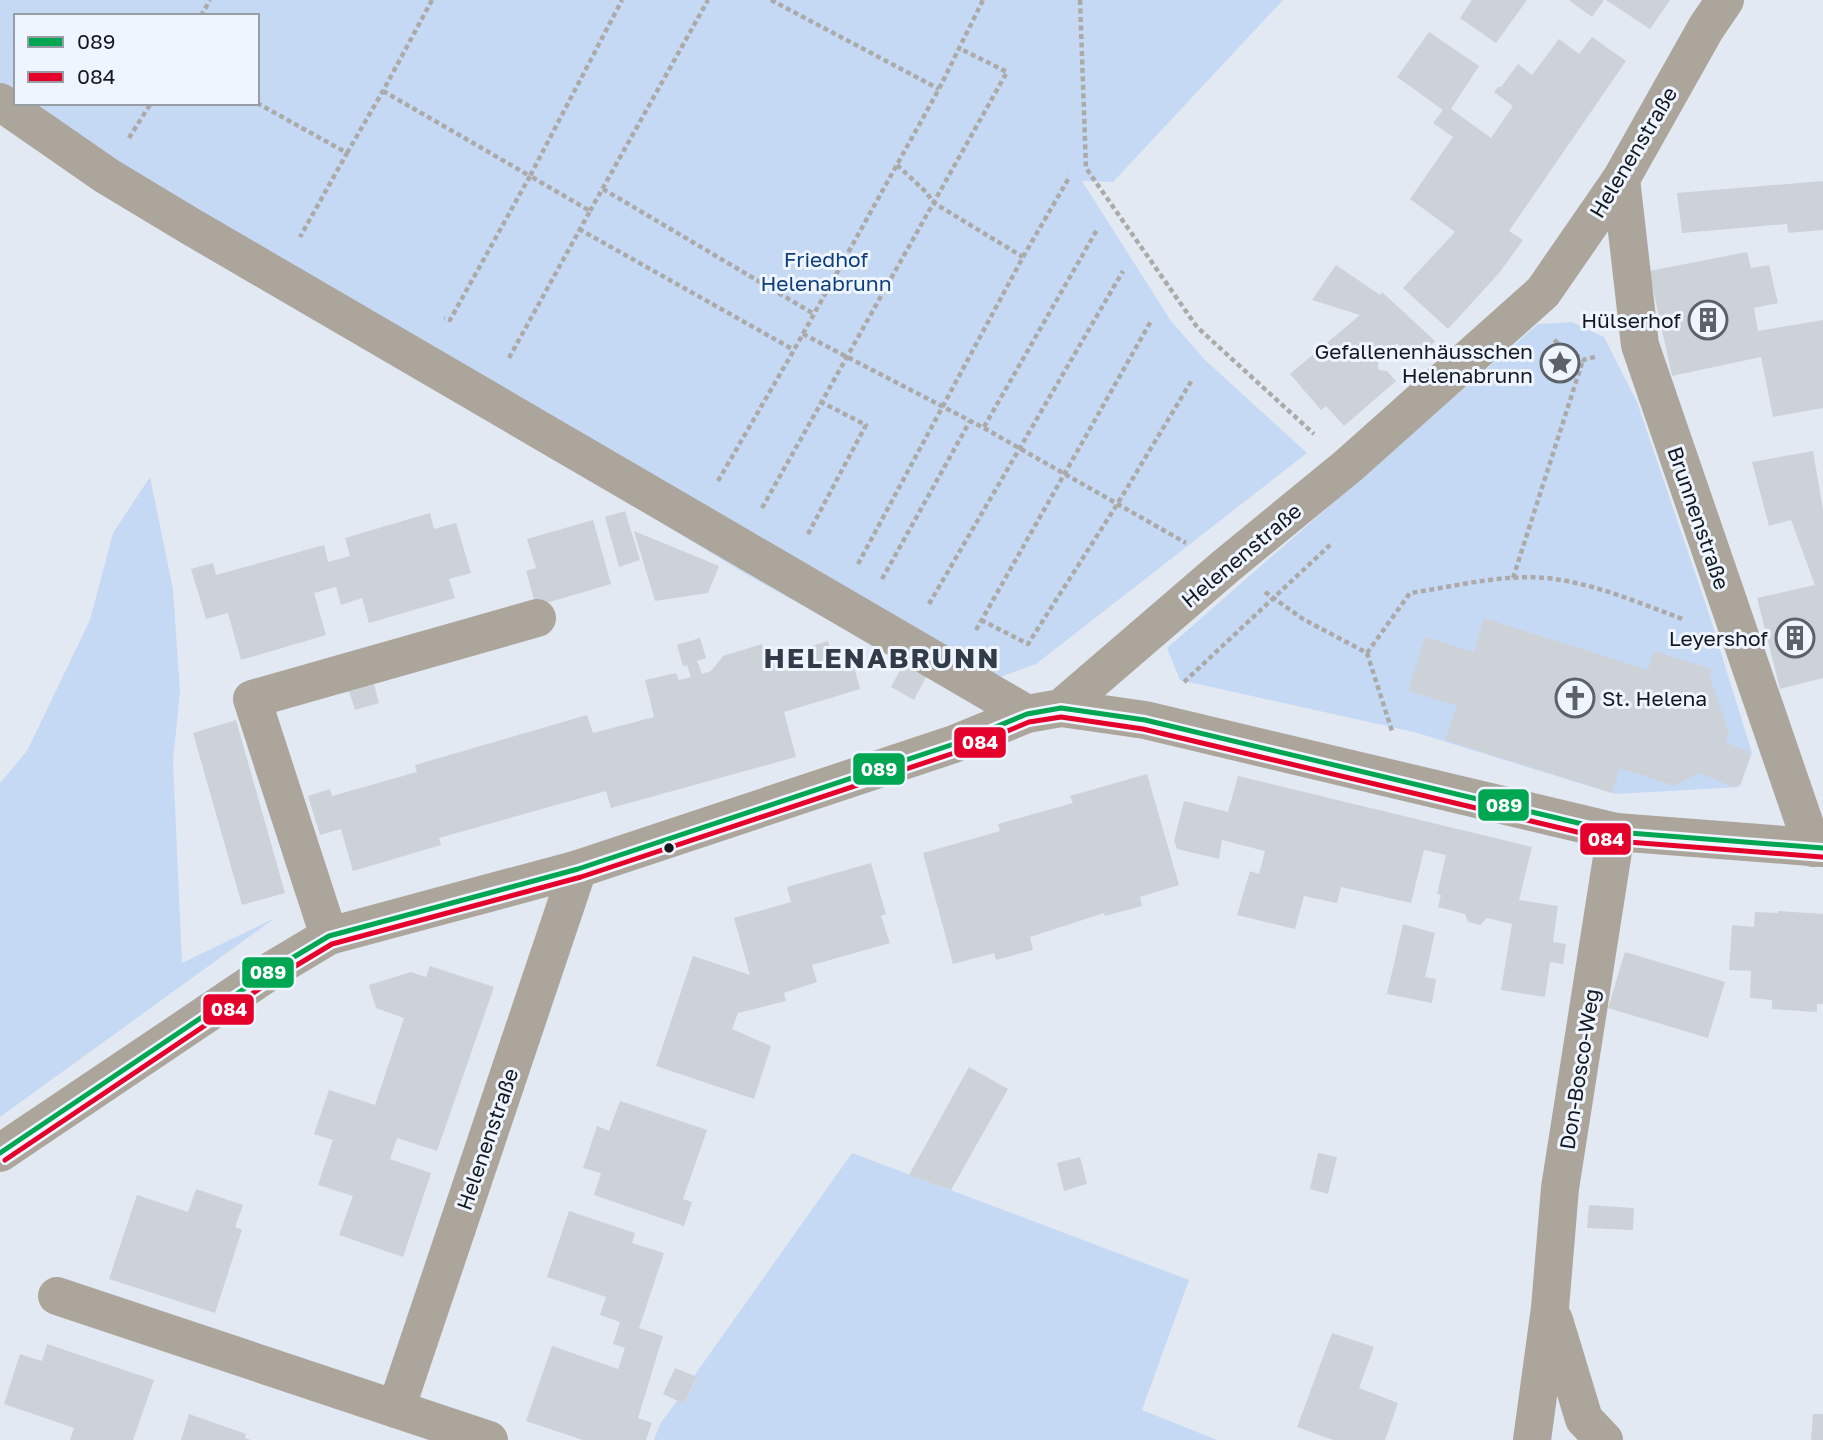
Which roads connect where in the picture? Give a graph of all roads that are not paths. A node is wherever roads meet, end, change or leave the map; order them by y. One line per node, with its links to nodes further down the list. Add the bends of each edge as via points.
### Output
1 (1725, 0): 3 (street, Helenenstraße)
2 (0, 102): 5 (street, via 107,176 487,398)
3 (1621, 179): 5 (street, Helenenstraße, via 1543,292 1348,466); 7 (street, Brunnenstraße, via 1640,345 1741,642)
4 (537, 618): 9 (street, via 252,699)
5 (1044, 711): 6 (street, via 1145,720); 8 (street, Helenenstraße)
6 (1616, 832): 7 (street); 12 (street, Don-Bosco-Weg, via 1560,1188)
7 (1818, 848)
8 (578, 869): 9 (street, Helenenstraße); 13 (street, Helenenstraße)
9 (329, 936): 10 (street, Helenenstraße)
10 (0, 1153)
11 (57, 1296): 13 (street)
12 (1550, 1308): 15 (street, Don-Bosco-Weg); 16 (street, Don-Bosco-Weg, via 1584,1419)
13 (396, 1409): 14 (street)
14 (489, 1440)
15 (1532, 1440)
16 (1604, 1440)

